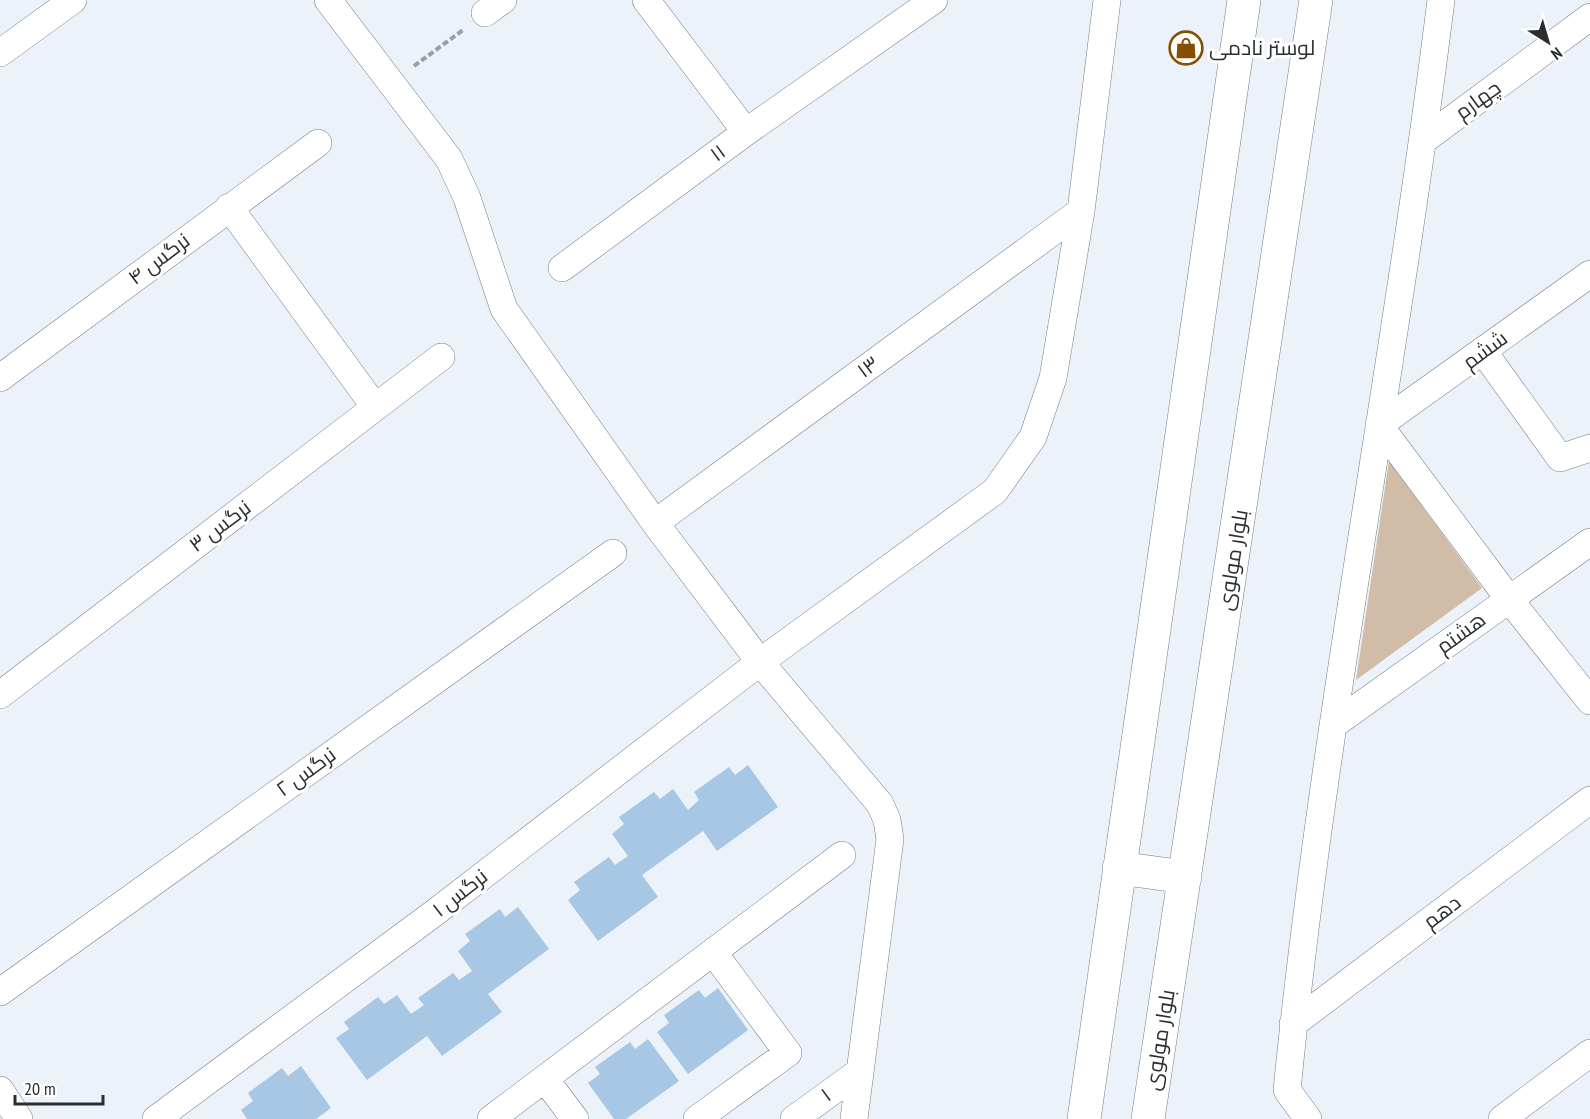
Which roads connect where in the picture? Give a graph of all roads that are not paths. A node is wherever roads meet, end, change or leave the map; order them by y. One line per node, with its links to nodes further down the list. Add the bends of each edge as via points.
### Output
1 (73, 0): 10 (street)
2 (328, 0): 24 (street, via 449,159 467,198 504,309)
3 (646, 0): 11 (street)
4 (934, 0): 11 (street, ۱۱)
5 (1107, 0): 15 (street, نرگس ۱)
6 (1244, 0): 34 (street)
7 (1316, 0): 35 (street, بلوار مولوی)
8 (1441, 0): 12 (street)
9 (1590, 17): 12 (street, چهارم)
10 (0, 53)
11 (746, 132): 16 (street, ۱۱)
12 (1424, 140): 22 (street)
13 (318, 143): 14 (street, نرگس ۴)
14 (229, 207): 20 (street, نرگس ۴); 21 (street)
15 (1081, 211): 24 (street, ۱۳); 28 (street, نرگس ۱, via 1053,378 1033,437 995,491)
16 (562, 268)
17 (1590, 274): 18 (street, ششم)
18 (1483, 351): 22 (street, ششم); 23 (street, via 1560,459)
19 (441, 357): 21 (street, نرگس ۳)
20 (0, 378)
21 (375, 408): 29 (street, نرگس ۳)
22 (1379, 424): 27 (street); 31 (street)
23 (1590, 448)
24 (655, 523): 28 (street)
25 (1590, 542): 27 (street, هشتم)
26 (613, 553): 37 (street, نرگس ۲)
27 (1509, 599): 30 (street); 31 (street, هشتم)
28 (760, 662): 40 (street, via 880,804 886,820 890,839); 44 (street, نرگس ۱, via 423,922)
29 (0, 695)
30 (1590, 701)
31 (1333, 725): 38 (street)
32 (1590, 800): 38 (street, دهم)
33 (842, 855): 36 (street)
34 (1119, 868): 35 (street); 50 (street)
35 (1185, 876): 51 (street, بلوار مولوی)
36 (713, 952): 41 (street); 47 (street, via 788,1053)
37 (0, 992)
38 (1293, 1024): 52 (street, via 1287,1090)
39 (1590, 1053): 53 (street)
40 (859, 1072): 48 (street, ۱); 49 (street)
41 (545, 1079): 45 (street); 46 (street)
42 (0, 1090): 43 (street)
43 (19, 1119)
44 (156, 1119)
45 (491, 1119)
46 (574, 1119)
47 (697, 1119)
48 (794, 1119)
49 (854, 1119)
50 (1084, 1119)
51 (1148, 1119)
52 (1308, 1119)
53 (1502, 1119)

